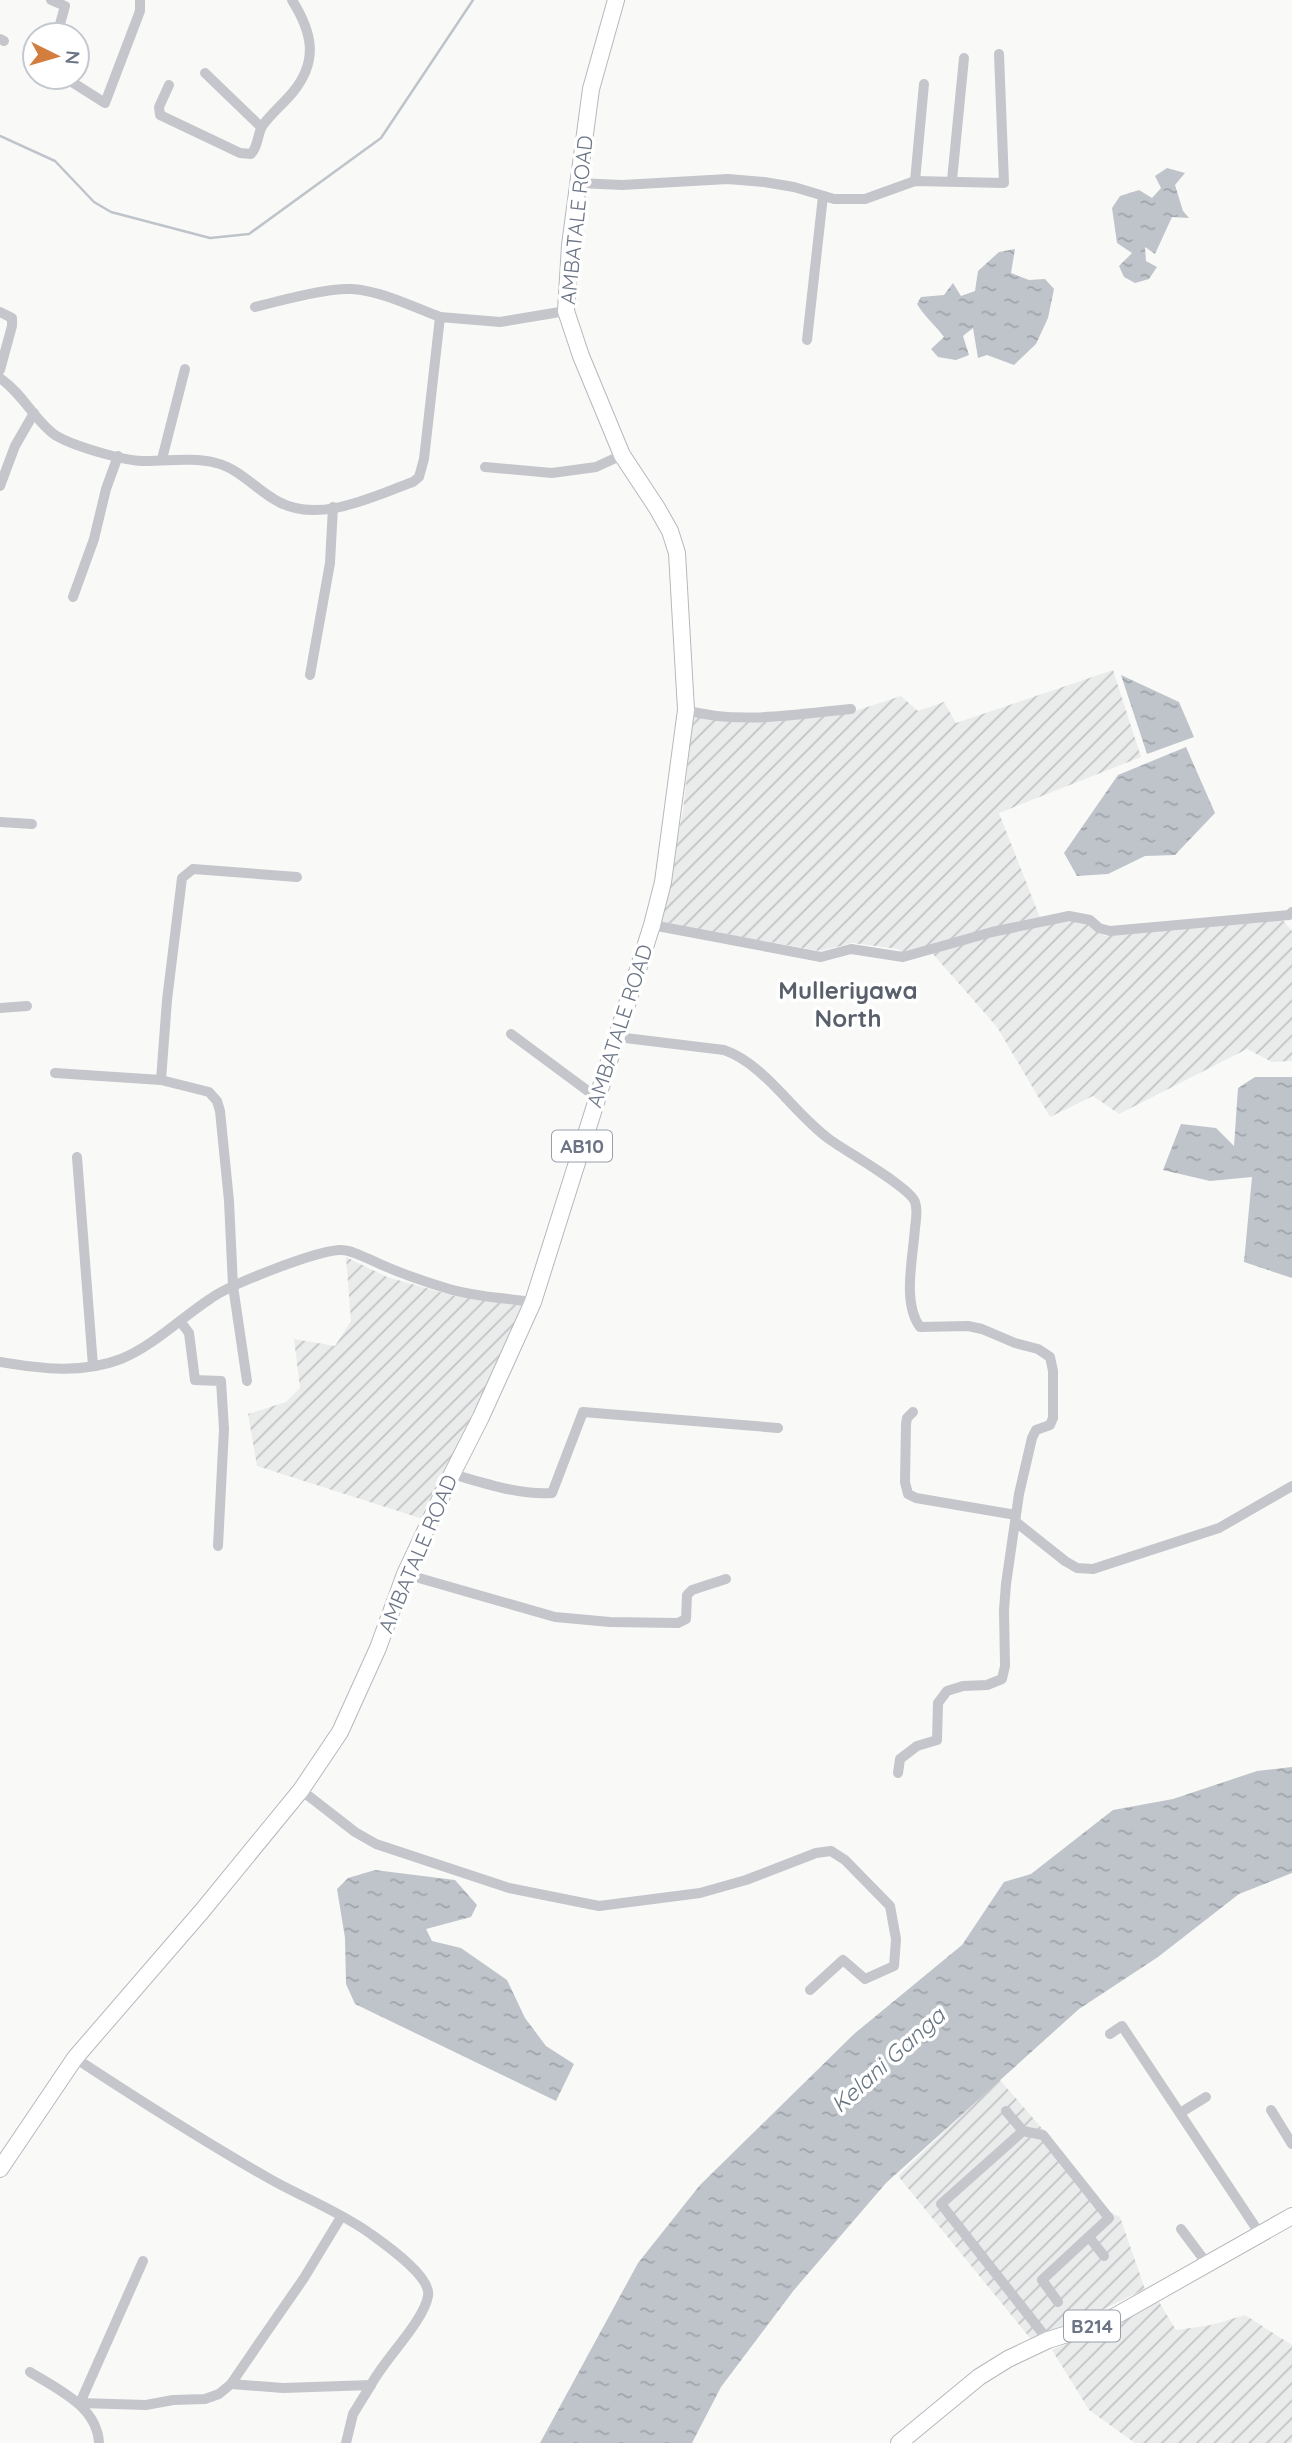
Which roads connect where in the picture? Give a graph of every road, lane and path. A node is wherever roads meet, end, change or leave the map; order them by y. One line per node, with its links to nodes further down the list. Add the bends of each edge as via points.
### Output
1 (51, 0): 5 (street, via 65,6)
2 (140, 0): 11 (street, via 137,20 105,103)
3 (292, 0): 12 (street, via 310,34 306,70 295,90)
4 (616, 0): 15 (main road, AMBATALE ROAD / AB10, via 591,89)
5 (61, 21)
6 (999, 54): 13 (street, via 1004,183)
7 (964, 58): 13 (street)
8 (205, 73): 12 (street)
9 (924, 84): 14 (street)
10 (169, 85): 12 (street, via 160,114 240,153 255,150)
11 (86, 91)
12 (261, 127)
13 (952, 180): 14 (street)
14 (915, 181): 16 (street, via 865,199)
15 (578, 183): 16 (street, via 728,179 793,187); 18 (main road, AMBATALE ROAD / AB10)
16 (823, 197): 21 (street)
17 (255, 307): 20 (street, via 351,289)
18 (566, 311): 20 (street, via 500,322); 26 (main road, AMBATALE ROAD / AB10)
19 (0, 312): 23 (street, via 12,318 12,326)
20 (440, 317): 31 (street, via 419,477)
21 (807, 340)
22 (185, 369): 28 (street)
23 (0, 370)
24 (0, 378): 25 (street)
25 (34, 413): 27 (street, via 55,434 86,449); 30 (street)
26 (622, 455): 29 (street, via 596,467 561,473); 35 (main road, AMBATALE ROAD / AB10, via 670,531 677,553)
27 (118, 456): 28 (street); 32 (street)
28 (162, 459): 31 (street, via 214,462 280,502 300,509)
29 (485, 467)
30 (0, 486)
31 (333, 507): 33 (street, via 330,563)
32 (73, 597)
33 (310, 676)
34 (851, 709): 35 (street, via 731,717)
35 (686, 710): 40 (main road, AMBATALE ROAD / AB10, via 663,882)
36 (0, 822): 37 (street)
37 (32, 824)
38 (297, 877): 46 (street, via 193,869 182,877)
39 (1291, 916): 40 (street, via 1110,931 1069,916 903,957 851,949 821,957)
40 (652, 925): 44 (main road, AMBATALE ROAD / AB10)
41 (27, 1006): 42 (street)
42 (0, 1009)
43 (511, 1034): 47 (street)
44 (617, 1037): 47 (main road, AMBATALE ROAD / AB10); 59 (street, via 740,1055 810,1125 906,1190 915,1201 910,1301 920,1327 982,1329 1050,1357 1053,1418 1032,1438)
45 (55, 1073): 46 (street)
46 (162, 1080): 49 (street, via 209,1092 220,1111)
47 (597, 1097): 50 (main road, AMBATALE ROAD / AB10)
48 (77, 1157): 53 (street)
49 (233, 1286): 50 (street, via 342,1249 453,1290); 51 (street); 54 (street)
50 (533, 1302): 57 (main road, AMBATALE ROAD / AB10)
51 (180, 1321): 53 (street, via 135,1352); 60 (street, via 189,1333 195,1380 221,1381 224,1429)
52 (0, 1362): 53 (street, via 38,1368)
53 (93, 1366)
54 (247, 1381)
55 (913, 1412): 59 (street, via 906,1424 908,1494)
56 (778, 1427): 57 (street, via 583,1412 552,1493 504,1488)
57 (452, 1474): 61 (main road, AMBATALE ROAD / AB10)
58 (1292, 1486): 59 (street, via 1219,1528 1093,1569 1065,1561)
59 (1016, 1518): 63 (street, via 1004,1610 1002,1679 947,1691 938,1703 937,1740 917,1746 900,1759)
60 (218, 1546)
61 (405, 1574): 62 (street, via 528,1611 610,1622 678,1623 686,1619 687,1595 692,1590); 64 (main road, AMBATALE ROAD / AB10, via 354,1703)
62 (726, 1579)
63 (898, 1773)
64 (301, 1790): 65 (street, via 376,1844 509,1888 599,1906 700,1893 831,1851 890,1906 896,1939 894,1966 865,1979 843,1960); 67 (main road, AMBATALE ROAD / AB10)
65 (810, 1990)
66 (1110, 2034): 71 (street, via 1122,2026)
67 (75, 2058): 74 (main road, AMBATALE ROAD / AB10); 76 (street, via 167,2119)
68 (1206, 2097): 71 (street)
69 (1271, 2110): 73 (street)
70 (1006, 2111): 72 (street)
71 (1180, 2113): 78 (street)
72 (1023, 2131): 79 (street, via 1043,2135 1109,2218); 84 (street, via 941,2204)
73 (1292, 2144)
74 (0, 2169)
75 (1292, 2216): 78 (main road, B214)
76 (341, 2217): 86 (street); 87 (street, via 396,2254 427,2285 429,2295)
77 (1181, 2230): 82 (street)
78 (1260, 2234): 82 (main road, B214)
79 (1089, 2237): 80 (street); 83 (street, via 1042,2280)
80 (1104, 2256)
81 (143, 2261): 88 (street)
82 (1208, 2265): 84 (main road, B214, via 1103,2323)
83 (1058, 2302)
84 (1048, 2340): 91 (main road, B214, via 979,2377)
85 (30, 2372): 88 (street)
86 (231, 2384): 87 (street, via 283,2388); 88 (street, via 205,2399 138,2405)
87 (371, 2385): 90 (street, via 353,2414)
88 (80, 2403): 89 (street, via 99,2433)
89 (99, 2443)
90 (345, 2443)
91 (899, 2443)

